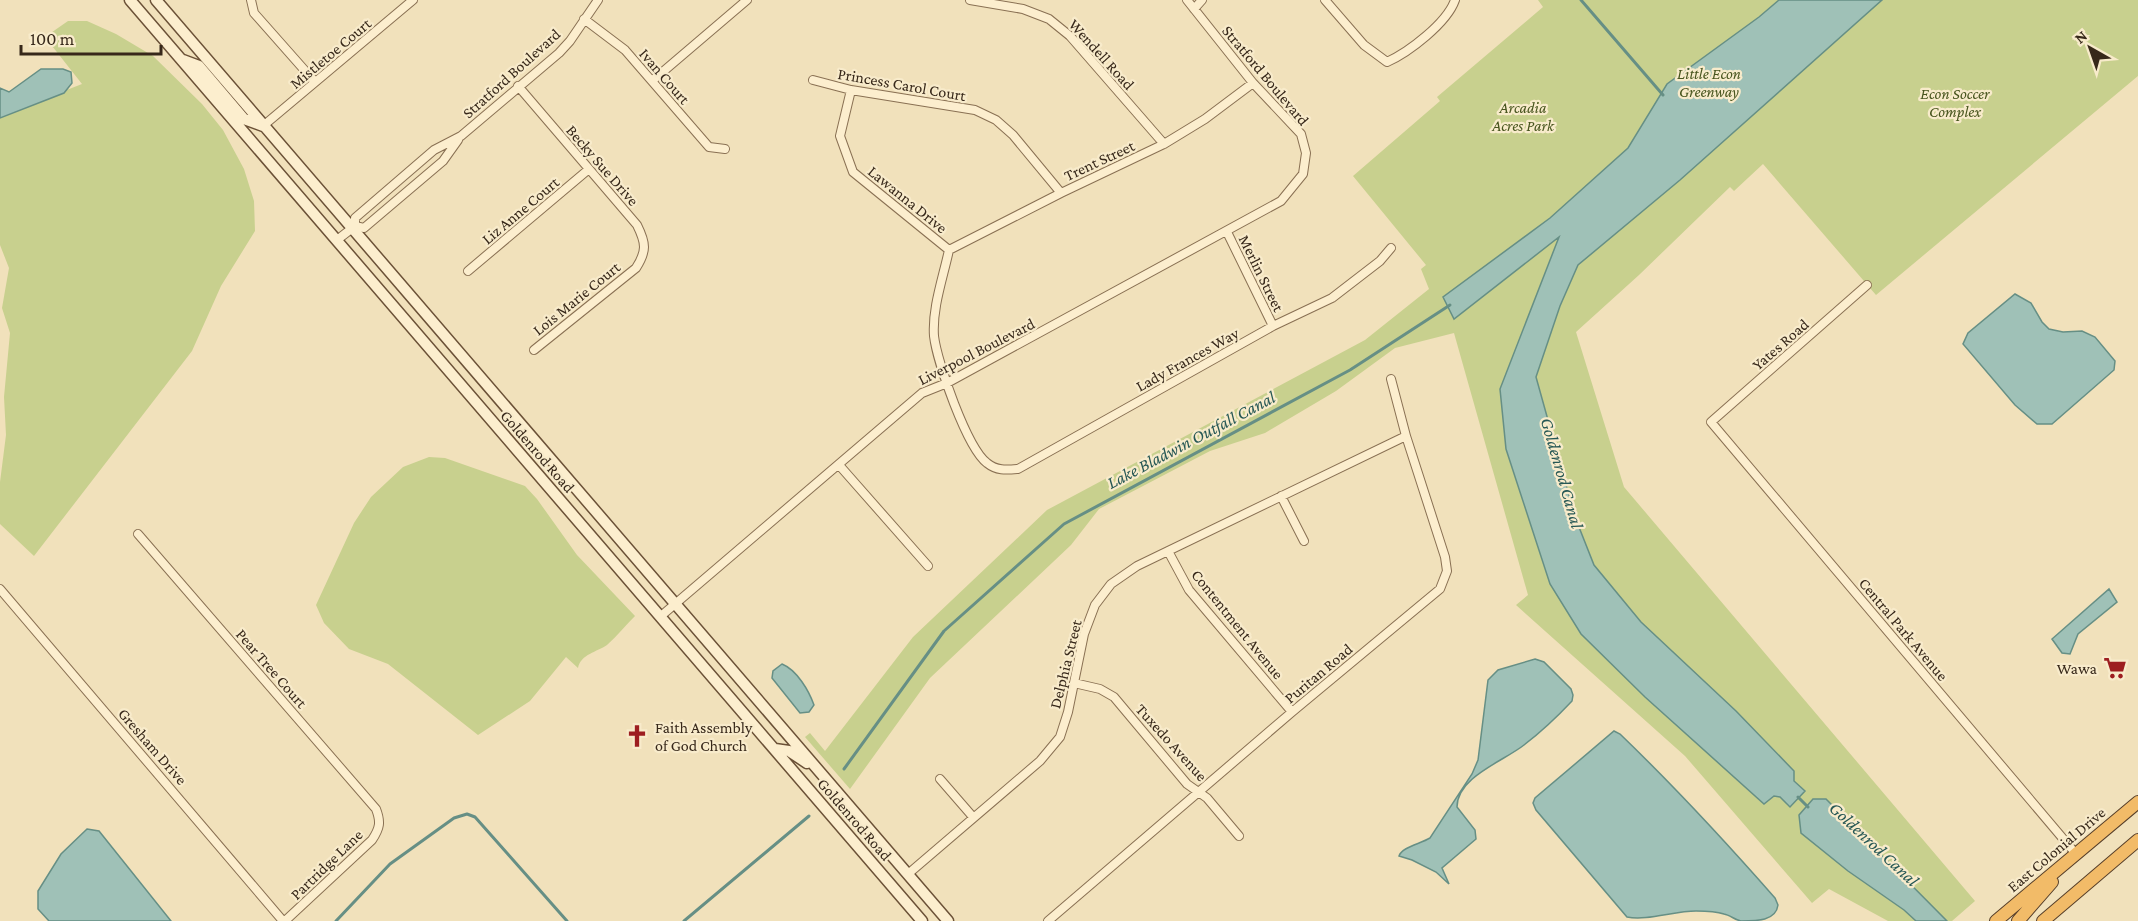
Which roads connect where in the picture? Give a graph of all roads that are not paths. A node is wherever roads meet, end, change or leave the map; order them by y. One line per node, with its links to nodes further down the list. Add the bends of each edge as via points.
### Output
1 (130, 0): 14 (main road, Goldenrod Road)
2 (156, 0): 21 (main road, Goldenrod Road)
3 (251, 0): 17 (street, via 254,13)
4 (413, 0): 17 (street, Mistletoe Court)
5 (597, 0): 13 (street, Stratford Boulevard)
6 (747, 0): 16 (street)
7 (970, 0): 23 (street, Wendell Road, via 1023,9 1049,19 1070,36)
8 (1187, 0): 12 (street, Stratford Boulevard)
9 (1202, 0): 12 (street)
10 (1324, 0): 11 (street, via 1364,45 1387,62 1403,55 1426,36)
11 (1455, 0)
12 (1194, 9): 18 (street, Stratford Boulevard)
13 (584, 19): 16 (street, Ivan Court, via 625,50); 19 (street, Stratford Boulevard, via 559,53)
14 (180, 58): 21 (main road, via 199,66 244,119); 30 (main road, Goldenrod Road)
15 (813, 80): 20 (street, Princess Carol Court)
16 (652, 81): 24 (street, Ivan Court, via 709,147)
17 (315, 82): 21 (street, Mistletoe Court)
18 (1253, 83): 23 (street, Trent Street); 26 (street, Stratford Boulevard, via 1301,135 1306,153)
19 (518, 86): 22 (street, Stratford Boulevard); 25 (street, Becky Sue Drive)
20 (851, 90): 27 (street, Princess Carol Court, via 975,110 996,120); 32 (street, Lawanna Drive, via 840,136 853,172)
21 (263, 126): 28 (main road, Goldenrod Road)
22 (461, 136): 28 (street, Stratford Boulevard, via 434,150 355,218); 28 (street, Stratford Boulevard, via 443,161 364,228)
23 (1164, 144): 27 (street, Trent Street)
24 (725, 149)
25 (589, 169): 33 (street, Becky Sue Drive, via 637,225 645,240); 34 (street, Liz Anne Court)
26 (1304, 174): 29 (street, Liverpool Boulevard, via 1281,201)
27 (1061, 193): 32 (street, Trent Street)
28 (353, 227): 30 (street, Stratford Boulevard); 50 (main road, Goldenrod Road)
29 (1227, 232): 36 (street, Merlin Street); 39 (street, Liverpool Boulevard)
30 (337, 240): 51 (main road, Goldenrod Road)
31 (1391, 248): 36 (street, Lady Frances Way, via 1332,298)
32 (949, 250): 39 (street, Lawanna Drive, via 934,315 934,337)
33 (636, 268): 37 (street, Lois Marie Court)
34 (468, 271)
35 (1867, 285): 40 (street, Yates Road)
36 (1273, 326): 42 (street, Lady Frances Way, via 1018,469 1000,470)
37 (534, 350)
38 (1391, 379): 41 (street, Puritan Road)
39 (947, 383): 42 (street, Lawanna Drive, via 972,444); 43 (street, Liverpool Boulevard, via 922,393)
40 (1711, 422): 63 (street, Central Park Avenue)
41 (1406, 436): 44 (street, Delphia Street); 53 (street, Puritan Road, via 1445,557 1447,571 1440,589)
42 (986, 462)
43 (839, 465): 48 (street); 50 (street, Liverpool Boulevard)
44 (1281, 496): 46 (street); 47 (street, Delphia Street)
45 (138, 534): 60 (street, Pear Tree Court, via 376,809)
46 (1304, 541)
47 (1168, 551): 52 (street, Delphia Street, via 1111,584 1095,605 1084,634); 53 (street, Contentment Avenue, via 1189,590)
48 (928, 566)
49 (0, 589): 65 (street, Gresham Drive)
50 (676, 603): 51 (street, Liverpool Boulevard); 55 (main road, Goldenrod Road)
51 (661, 616): 54 (main road, Goldenrod Road)
52 (1074, 684): 57 (street, Tuxedo Avenue, via 1100,689 1114,697); 59 (street, Delphia Street, via 1060,737 1040,761)
53 (1292, 712): 57 (street, Puritan Road)
54 (775, 749): 55 (main road, via 789,751); 66 (main road, Goldenrod Road)
55 (820, 772): 64 (main road, Goldenrod Road)
56 (940, 779): 59 (street)
57 (1198, 792): 61 (street, Tuxedo Avenue); 68 (street, Puritan Road)
58 (2138, 802): 63 (highway, East Colonial Drive)
59 (973, 817): 64 (street, Delphia Street)
60 (380, 823): 65 (street, Partridge Lane, via 372,840)
61 (1239, 836)
62 (2138, 840): 71 (highway)
63 (2076, 854): 69 (highway, East Colonial Drive); 70 (highway)
64 (908, 874): 67 (main road, Goldenrod Road)
65 (284, 921)
66 (922, 921)
67 (948, 921)
68 (1047, 921)
69 (1996, 921)
70 (2018, 921)
71 (2043, 921)

